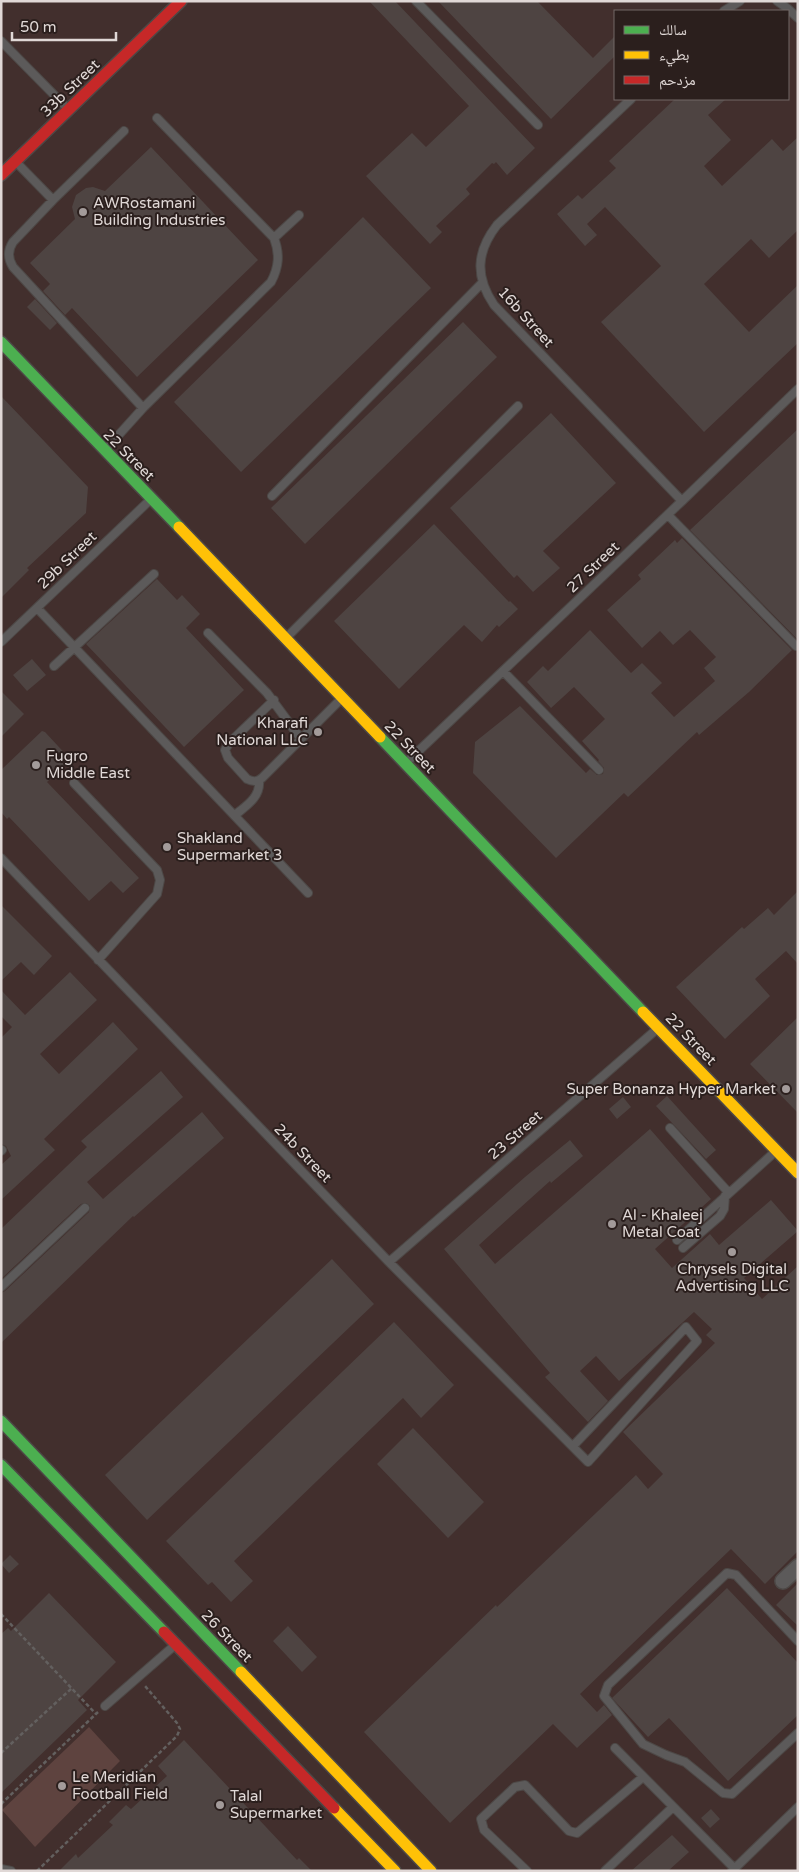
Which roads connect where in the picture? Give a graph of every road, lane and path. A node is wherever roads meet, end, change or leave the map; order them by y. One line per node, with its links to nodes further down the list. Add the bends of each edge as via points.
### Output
1 (181, 1): 9 (street, 33b Street)
2 (416, 1): 11 (lane)
3 (740, 1): 5 (lane)
4 (777, 1): 6 (lane)
5 (725, 10)
6 (798, 18)
7 (1, 41): 9 (lane)
8 (630, 100): 18 (lane, 16b Street, via 497,225 484,246 480,264)
9 (68, 110): 13 (street, 33b Street)
10 (157, 118): 17 (lane)
11 (538, 126)
12 (124, 131): 15 (lane)
13 (15, 162): 14 (street, 33b Street); 15 (lane)
14 (1, 175)
15 (53, 200): 22 (lane, via 13,242 9,252 10,263)
16 (299, 215): 17 (lane)
17 (274, 238): 22 (lane, via 278,264 271,282)
18 (482, 283): 24 (lane); 26 (lane, 16b Street, via 494,305)
19 (1, 342): 23 (street, 22 Street)
20 (798, 389): 26 (lane, 27 Street)
21 (518, 406): 31 (lane)
22 (143, 408): 23 (lane)
23 (104, 451): 25 (street, 22 Street)
24 (272, 496)
25 (151, 498): 29 (lane, 29b Street); 31 (street, 22 Street)
26 (682, 501): 27 (lane, 27 Street)
27 (668, 515): 33 (lane); 36 (lane, 27 Street)
28 (154, 574): 34 (lane)
29 (37, 608): 32 (lane, 29b Street); 34 (lane)
30 (208, 633): 38 (lane)
31 (285, 638): 37 (street, 22 Street)
32 (1, 642)
33 (796, 646)
34 (74, 647): 35 (lane); 44 (lane)
35 (54, 666)
36 (504, 671): 40 (lane, 27 Street); 41 (lane)
37 (342, 698): 39 (lane); 40 (street, 22 Street)
38 (274, 700): 39 (lane); 42 (lane, via 225,750 228,758 248,779)
39 (301, 739): 42 (lane)
40 (406, 764): 48 (street, 22 Street)
41 (599, 770)
42 (259, 780): 44 (lane, via 255,798)
43 (74, 783): 47 (lane, via 158,870 160,880 157,894)
44 (234, 816): 46 (lane)
45 (1, 858): 47 (lane, 24b Street)
46 (308, 893)
47 (98, 960): 56 (lane, 24b Street)
48 (659, 1028): 50 (street, 22 Street); 56 (lane, 23 Street)
49 (670, 1128): 52 (lane)
50 (776, 1150): 51 (street, 22 Street); 52 (lane)
51 (798, 1173)
52 (727, 1195): 54 (lane); 55 (lane, via 720,1216)
53 (85, 1208): 57 (lane)
54 (677, 1240)
55 (683, 1248)
56 (389, 1262): 59 (lane, 24b Street)
57 (1, 1286)
58 (1, 1421): 82 (street, 26 Street)
59 (572, 1446): 59 (lane, 24b Street, via 588,1462 697,1341 686,1327)
60 (1, 1465): 65 (street)
61 (798, 1567): 62 (street)
62 (783, 1581)
63 (1, 1614): 67 (path)
64 (798, 1642): 70 (lane, via 736,1575 728,1573 608,1685 604,1696 643,1744 685,1762 723,1793 732,1794)
65 (175, 1645): 66 (lane); 81 (street)
66 (137, 1678): 68 (lane); 80 (path, via 177,1723 179,1733)
67 (72, 1688): 69 (path); 72 (path)
68 (105, 1706): 69 (path)
69 (96, 1714): 74 (path)
70 (798, 1733)
71 (615, 1748): 73 (lane)
72 (1, 1753)
73 (643, 1777): 75 (lane); 83 (lane, via 577,1833 569,1831 525,1785 515,1787 481,1819 484,1830)
74 (1, 1804)
75 (673, 1807): 78 (lane); 84 (lane)
76 (798, 1808): 78 (lane)
77 (1, 1869): 79 (lane)
78 (733, 1870)
79 (12, 1871)
80 (37, 1871)
81 (395, 1871)
82 (431, 1871)
83 (527, 1871)
84 (605, 1871)

